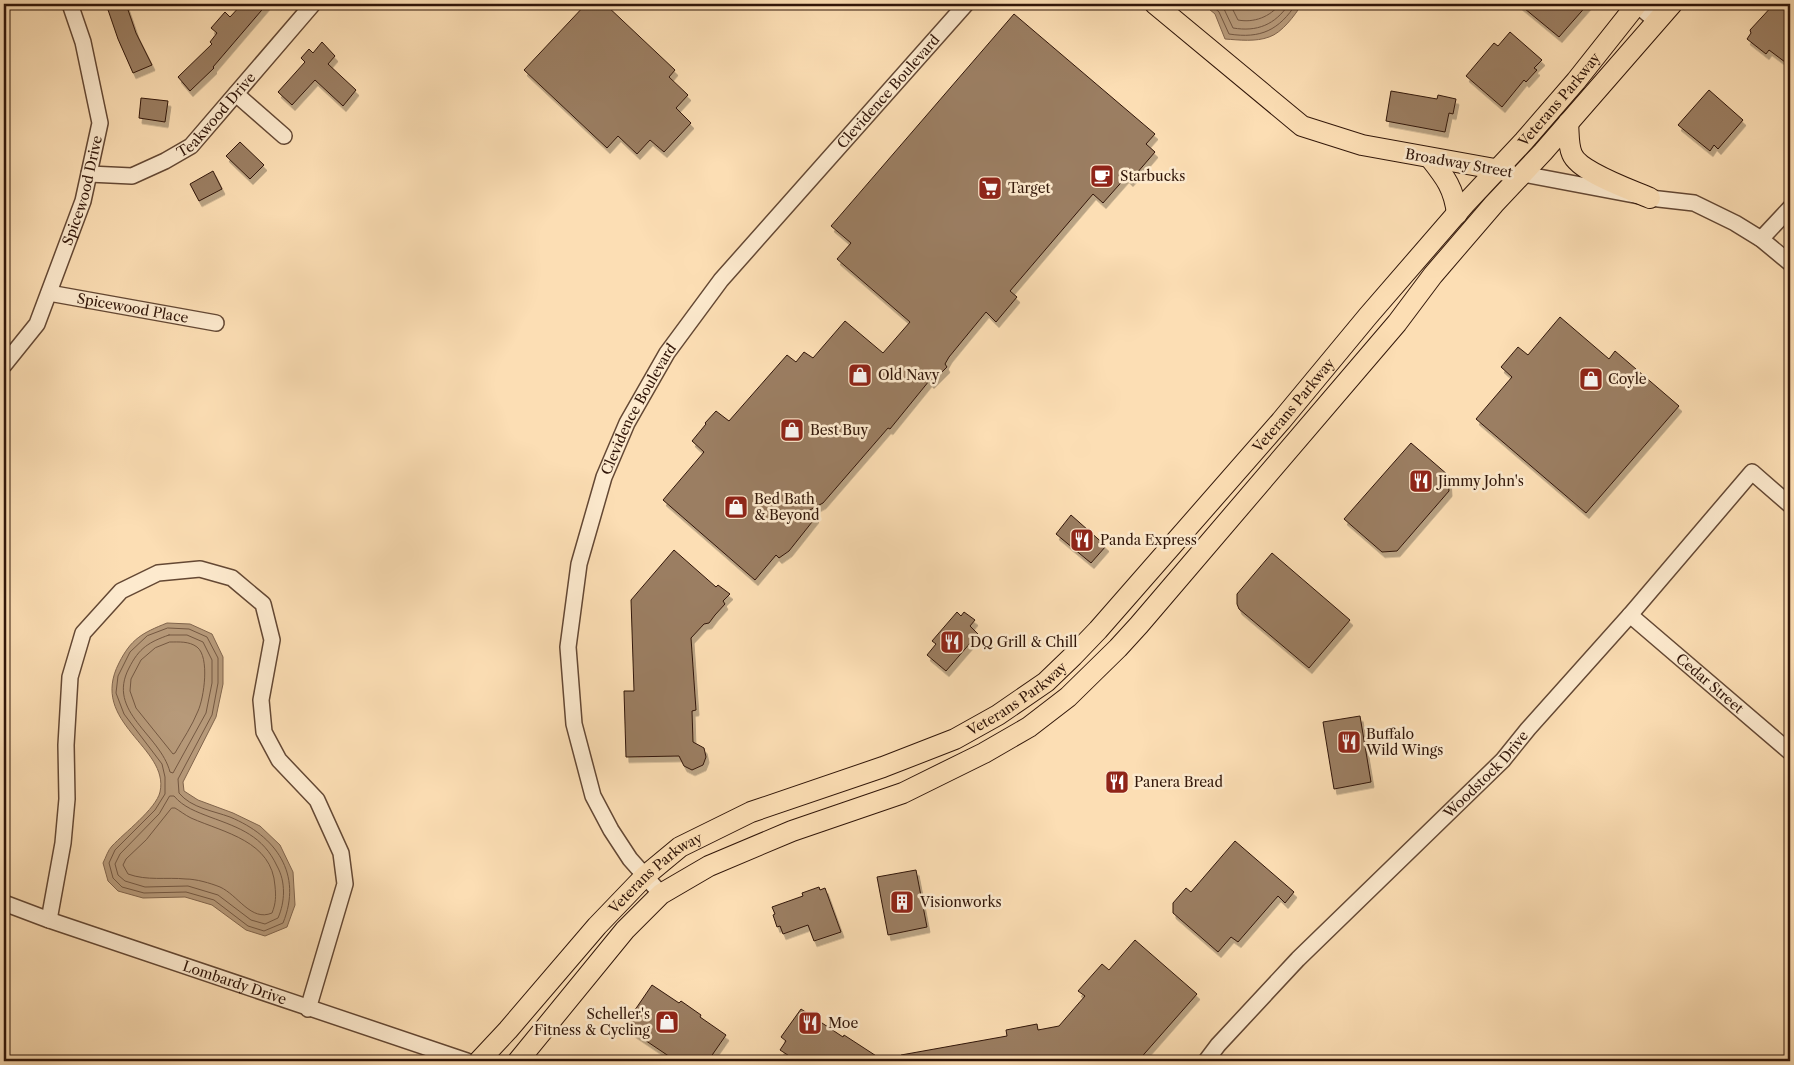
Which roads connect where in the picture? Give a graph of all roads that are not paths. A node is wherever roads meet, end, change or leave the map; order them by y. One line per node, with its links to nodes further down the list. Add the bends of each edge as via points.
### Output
1 (70, 4): 13 (street, Spicewood Drive, via 83,42 100,123)
2 (313, 4): 8 (street, Teakwood Drive)
3 (966, 4): 28 (street, Clevidence Boulevard, via 720,280 667,353 627,422 604,477 579,564 568,647 574,724 593,796 611,830)
4 (1155, 4): 11 (main road, Broadway Street, via 1302,126 1362,145)
5 (1636, 4): 7 (street); 12 (main road, Veterans Parkway, via 1576,81)
6 (1672, 4): 7 (main road, Veterans Parkway)
7 (1656, 22): 9 (main road, Veterans Parkway)
8 (236, 94): 10 (street); 13 (street, Teakwood Drive, via 191,146 165,161 132,176)
9 (1568, 123): 14 (main road, Veterans Parkway); 15 (main road, via 1572,156 1577,162)
10 (284, 136)
11 (1430, 158): 12 (main road, Broadway Street); 17 (main road, via 1451,186)
12 (1497, 170): 14 (main road, Broadway Street); 17 (main road, Veterans Parkway)
13 (89, 174): 20 (street, Spicewood Drive, via 83,201)
14 (1523, 174): 15 (street, Broadway Street); 26 (main road, Veterans Parkway, via 1433,275 1397,323)
15 (1650, 198): 18 (street, Broadway Street, via 1694,203)
16 (1790, 208): 18 (street)
17 (1457, 214): 25 (main road, Veterans Parkway)
18 (1761, 238): 19 (street, Broadway Street)
19 (1790, 262)
20 (49, 293): 21 (street, Spicewood Place); 22 (street, Spicewood Drive, via 37,324)
21 (216, 323)
22 (4, 365)
23 (1790, 506): 24 (street, Woodstock Drive, via 1752,472)
24 (1630, 615): 27 (street, Cedar Street); 36 (street, Woodstock Drive, via 1503,760 1298,959)
25 (1098, 630): 26 (street); 28 (main road, Veterans Parkway, via 1046,682 955,739 752,812 680,847)
26 (1118, 648): 29 (main road, Veterans Parkway, via 1050,711 984,753 903,793 792,831 709,866)
27 (1790, 752)
28 (645, 876): 29 (street, Clevidence Boulevard); 34 (main road, Veterans Parkway)
29 (661, 894): 35 (main road, Veterans Parkway, via 625,930)
30 (4, 903): 31 (street, Lombardy Drive)
31 (49, 920): 32 (street, Lombardy Drive); 32 (street, via 63,843 67,799 70,677 83,633 121,591 158,573 200,569 232,578 263,604 272,640 261,700 264,732 280,760 317,800 341,853 345,884)
32 (308, 1009): 33 (street, Lombardy Drive)
33 (466, 1061)
34 (479, 1061)
35 (518, 1061)
36 (1206, 1061)

